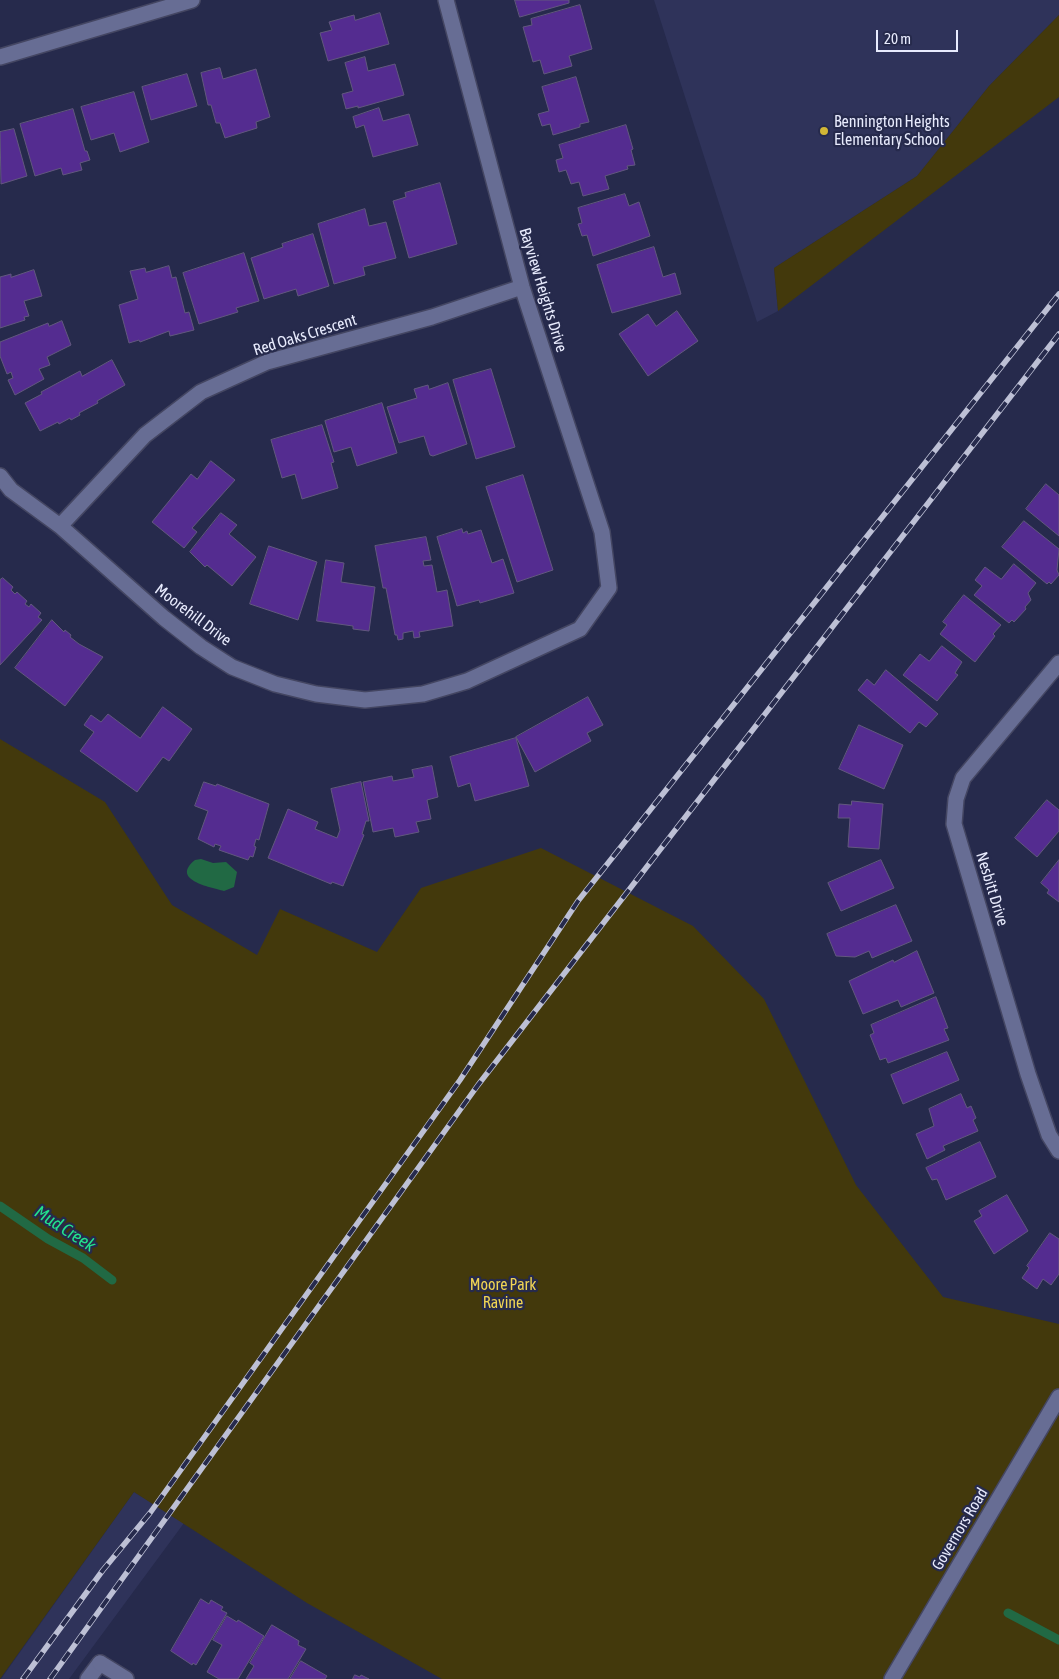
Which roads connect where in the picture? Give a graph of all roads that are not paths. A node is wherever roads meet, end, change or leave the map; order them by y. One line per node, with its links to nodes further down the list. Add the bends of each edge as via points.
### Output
1 (192, 0): 3 (street)
2 (446, 0): 4 (street, Bayview Heights Drive)
3 (0, 57)
4 (522, 287): 6 (street, Red Oaks Crescent, via 432,317 267,362 201,392 145,435); 7 (street, Bayview Heights Drive, via 602,532)
5 (0, 476): 6 (street, Moorehill Drive, via 11,490)
6 (60, 526): 7 (street, Moorehill Drive, via 164,618 232,666 275,684 365,700 422,694 467,681 580,629)
7 (609, 588)
8 (1059, 663): 9 (street, Nesbitt Drive, via 963,778 956,799 954,824 1028,1074 1049,1135)
9 (1059, 1151)
10 (1059, 1397): 13 (street, Governors Road)
11 (88, 1679): 12 (street, via 100,1663)
12 (126, 1679)
13 (892, 1679)

